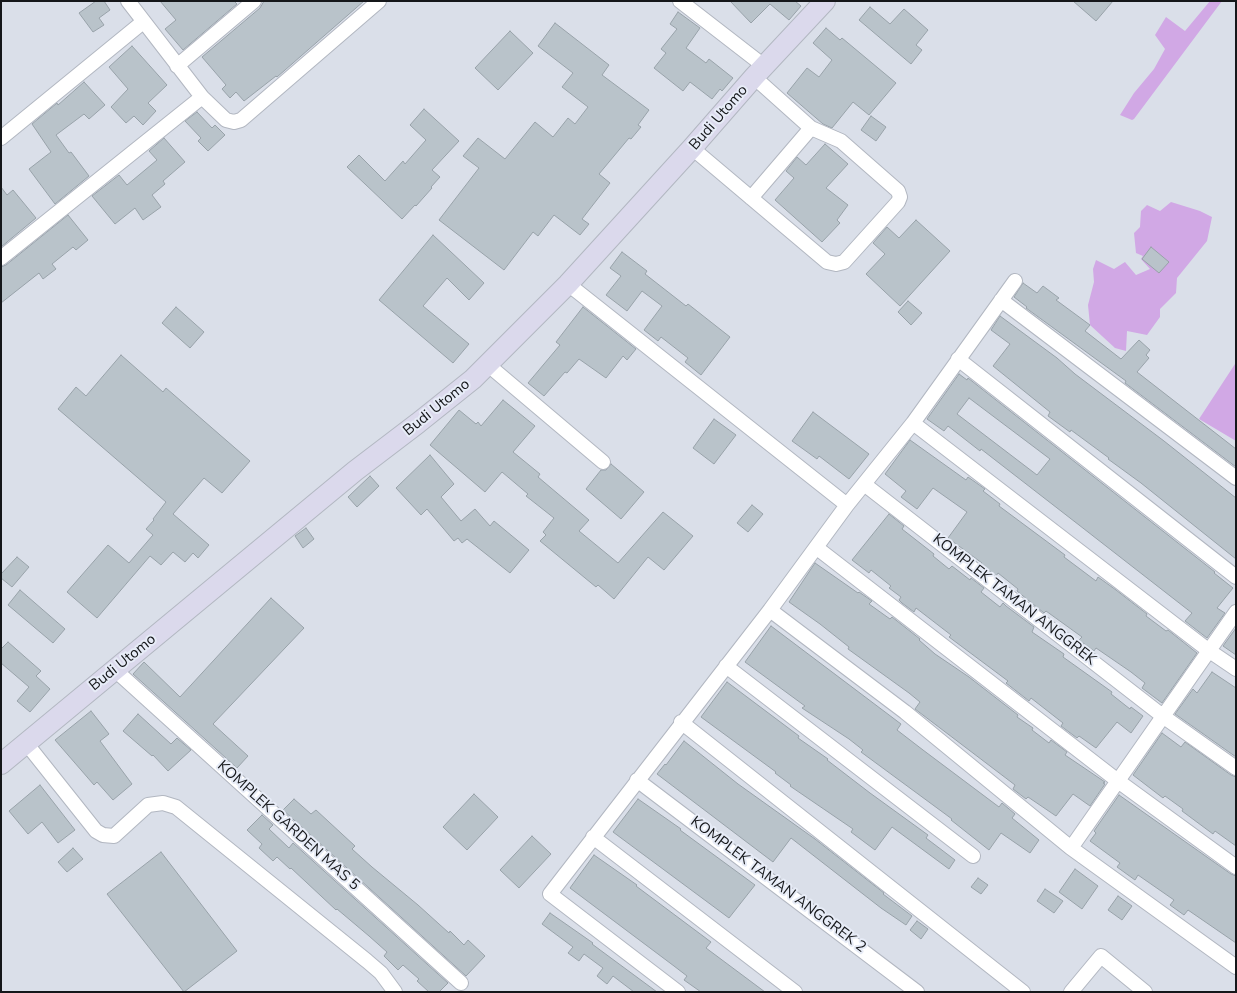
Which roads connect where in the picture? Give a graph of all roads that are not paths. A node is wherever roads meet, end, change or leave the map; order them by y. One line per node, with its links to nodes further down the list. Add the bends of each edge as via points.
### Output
1 (254, 1): 7 (street)
2 (379, 1): 9 (street, via 241,120 226,120)
3 (680, 1): 8 (street)
4 (825, 1): 8 (street, Budi Utomo)
5 (132, 3): 6 (street)
6 (143, 22): 7 (street); 11 (street)
7 (177, 66): 9 (street)
8 (759, 72): 10 (street); 12 (street, Budi Utomo)
9 (202, 97): 14 (street)
10 (811, 128): 13 (street); 13 (street, via 841,141 898,191 898,202 844,262 836,264 827,262)
11 (1, 138)
12 (692, 148): 13 (street); 16 (street, Budi Utomo)
13 (751, 198)
14 (1, 258)
15 (1015, 281): 17 (street)
16 (568, 284): 19 (street, Budi Utomo); 24 (street)
17 (1001, 300): 18 (street); 22 (street)
18 (958, 359): 20 (street); 26 (street)
19 (487, 364): 21 (street); 32 (street, Budi Utomo, via 473,379 355,471)
20 (912, 423): 23 (street); 29 (street)
21 (603, 462)
22 (1236, 478)
23 (864, 484): 24 (street); 33 (street, KOMPLEK TAMAN ANGGREK)
24 (847, 506): 25 (street)
25 (816, 548): 27 (street); 39 (street)
26 (1236, 577)
27 (770, 610): 30 (street); 41 (street, via 905,712)
28 (1236, 612): 29 (street)
29 (1208, 650): 31 (street); 33 (street)
30 (726, 666): 34 (street); 42 (street)
31 (1236, 669)
32 (114, 670): 35 (street, Budi Utomo); 45 (street, KOMPLEK GARDEN MAS 5)
33 (1164, 717): 37 (street, KOMPLEK TAMAN ANGGREK); 39 (street)
34 (681, 722): 38 (street); 50 (street)
35 (26, 743): 36 (street, Budi Utomo); 46 (street, via 96,831 114,836 148,805 163,803 176,808 367,961 381,973)
36 (1, 764)
37 (1236, 768)
38 (637, 780): 40 (street); 49 (street, KOMPLEK TAMAN ANGGREK 2)
39 (1118, 781): 41 (street); 43 (street)
40 (593, 837): 47 (street, via 550,894); 48 (street)
41 (1072, 848): 44 (street)
42 (973, 856)
43 (1236, 868)
44 (1236, 967)
45 (462, 983)
46 (394, 992)
47 (678, 992)
48 (795, 992)
49 (917, 992)
50 (1023, 992)
51 (1071, 992): 52 (street, via 1101,956)
52 (1146, 992)

